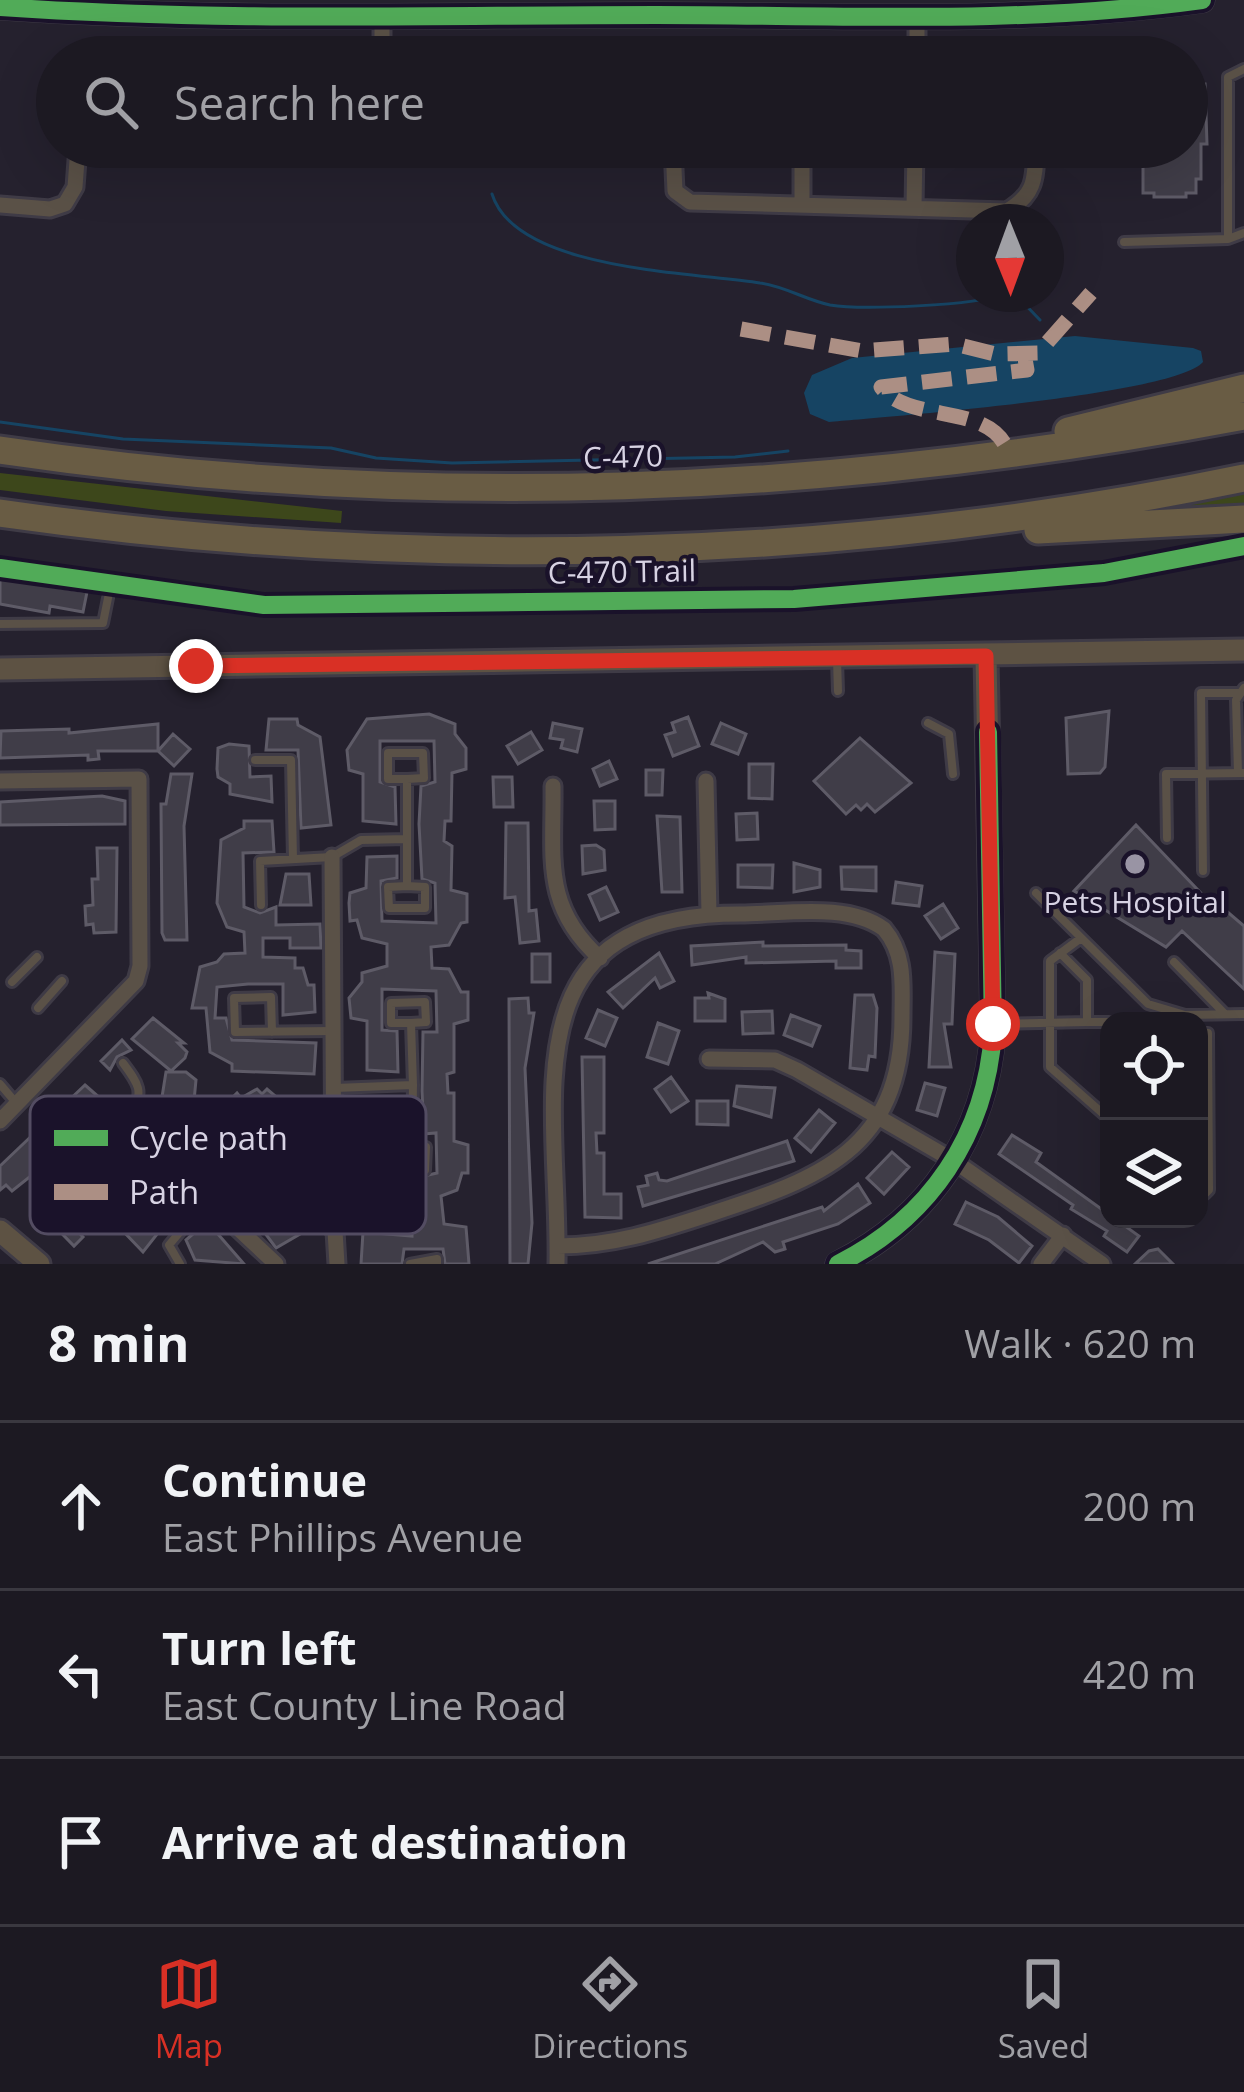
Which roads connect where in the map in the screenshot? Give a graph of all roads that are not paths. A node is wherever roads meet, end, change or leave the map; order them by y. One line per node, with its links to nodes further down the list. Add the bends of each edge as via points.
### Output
1 (1202, 0): 4 (street, via 1081,13)
2 (0, 7): 3 (street)
3 (382, 8): 4 (street)
4 (917, 16): 5 (street)
5 (917, 36)
6 (1244, 68): 16 (lane, via 1228,77)
7 (76, 168): 12 (street, via 65,204)
8 (674, 168): 13 (street, via 675,191 689,202)
9 (802, 168): 13 (street)
10 (915, 168): 14 (street)
11 (1035, 168): 14 (street, via 1027,199 1007,211)
12 (0, 205)
13 (802, 205): 14 (street)
14 (914, 208)
15 (1244, 232): 16 (lane)
16 (1228, 239): 17 (lane)
17 (1124, 242)
18 (1244, 388): 22 (highway, via 1042,436 792,470)
19 (1244, 416): 22 (highway, C-470, via 972,462)
20 (0, 451): 22 (highway, C-470, via 400,488)
21 (1244, 478): 25 (highway)
22 (759, 482)
23 (0, 513): 25 (highway, via 249,541 455,551 672,549)
24 (1244, 520): 25 (highway, via 870,542)
25 (856, 536)
26 (109, 598): 27 (lane, via 103,623)
27 (0, 624)
28 (1244, 650): 29 (street)
29 (986, 656): 30 (street); 69 (street)
30 (837, 659): 31 (street); 33 (lane)
31 (0, 669)
32 (1242, 690): 35 (lane); 39 (lane, via 1201,693)
33 (838, 691)
34 (928, 722): 38 (lane, via 949,734)
35 (1241, 753): 37 (lane)
36 (256, 760): 47 (lane, via 291,760)
37 (1241, 773): 39 (lane)
38 (953, 774)
39 (1201, 774): 44 (lane, via 1166,774); 48 (lane)
40 (407, 779): 40 (lane, via 388,779 388,753 423,753 424,778); 45 (lane)
41 (0, 781): 81 (street, via 139,779 136,981)
42 (706, 781): 52 (street)
43 (553, 786): 56 (street, via 558,903 577,938)
44 (1167, 838)
45 (407, 839): 46 (lane, via 361,840); 49 (lane)
46 (332, 857): 47 (lane); 70 (street)
47 (293, 859): 51 (lane, via 260,860)
48 (1203, 871)
49 (407, 886): 49 (lane, via 388,887 389,908 425,908 425,887)
50 (1036, 892): 53 (lane)
51 (261, 905)
52 (709, 914): 56 (street, via 644,927); 83 (street, via 846,914 884,929 899,954 902,1038)
53 (1081, 938): 54 (lane); 61 (lane, via 1148,1004)
54 (1060, 952): 65 (lane, via 1087,980); 68 (lane, via 1050,961)
55 (37, 957): 59 (lane)
56 (600, 958): 92 (street, via 568,1002 555,1040)
57 (1174, 962): 63 (lane)
58 (62, 981): 60 (lane)
59 (12, 982)
60 (38, 1008)
61 (1169, 1012)
62 (1244, 1013): 63 (lane)
63 (1225, 1014): 64 (lane)
64 (1208, 1016)
65 (1087, 1022): 66 (lane); 68 (lane)
66 (1100, 1022)
67 (411, 1023): 67 (lane, via 392,1022 392,1004 425,1002 426,1022); 76 (lane)
68 (1050, 1023): 69 (lane); 82 (lane, via 1054,1076)
69 (993, 1024): 85 (street, via 987,1082)
70 (334, 1031): 71 (lane); 77 (street)
71 (272, 1032): 71 (lane, via 235,1032 234,998 271,997)
72 (1208, 1033): 86 (lane)
73 (709, 1059): 83 (street, via 775,1060)
74 (123, 1064): 78 (lane)
75 (0, 1084): 81 (lane)
76 (413, 1085): 77 (lane); 80 (lane)
77 (335, 1088): 79 (street)
78 (140, 1096)
79 (335, 1096)
80 (413, 1096)
81 (17, 1104): 84 (street)
82 (1100, 1112)
83 (878, 1118): 85 (street); 92 (street, via 834,1165 794,1187)
84 (0, 1121)
85 (953, 1161): 91 (street); 99 (street, via 900,1226)
86 (1208, 1191)
87 (0, 1231): 93 (street)
88 (180, 1234): 94 (lane, via 169,1245)
89 (246, 1234): 95 (street)
90 (335, 1234): 96 (street)
91 (1063, 1235): 100 (street); 101 (street)
92 (558, 1255)
93 (39, 1264)
94 (180, 1264)
95 (275, 1264)
96 (337, 1264)
97 (410, 1264): 98 (lane)
98 (437, 1264)
99 (838, 1264)
100 (1041, 1264)
101 (1102, 1264)

